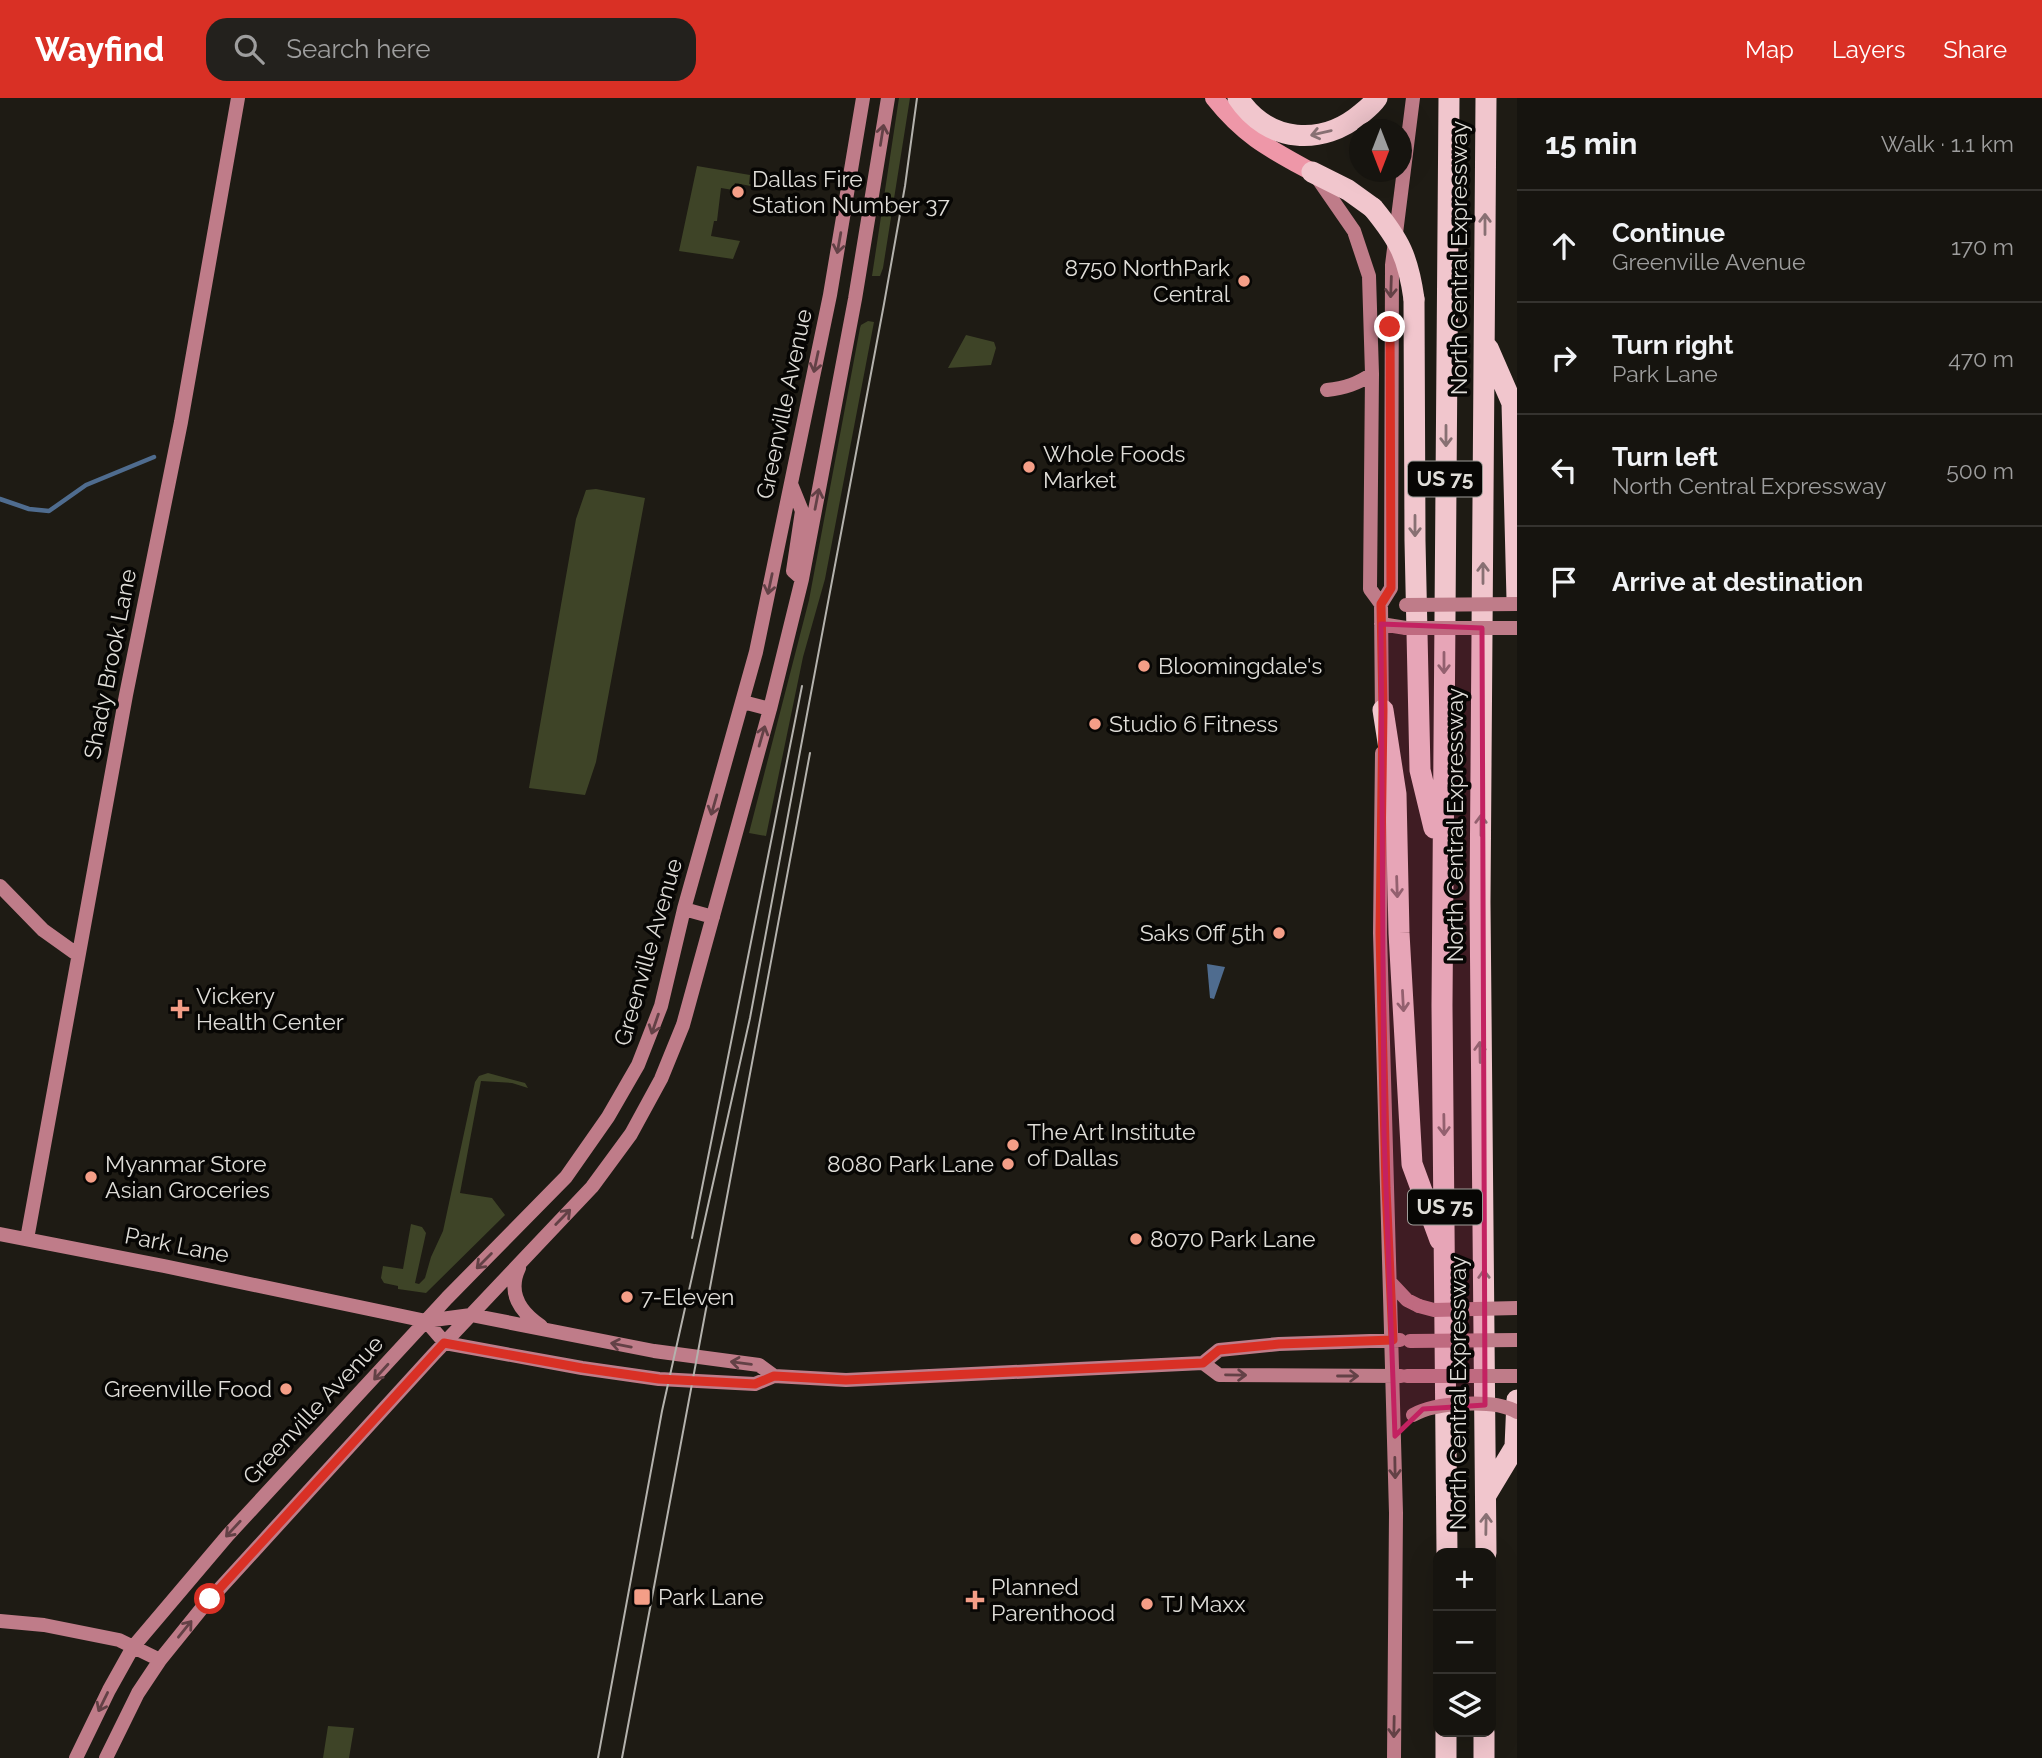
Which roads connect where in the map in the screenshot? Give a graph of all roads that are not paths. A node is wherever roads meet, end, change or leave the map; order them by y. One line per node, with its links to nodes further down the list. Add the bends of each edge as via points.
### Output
1 (238, 98): 27 (main road, Shady Brook Lane)
2 (863, 98): 14 (main road, Greenville Avenue, one-way to 14)
3 (888, 98): 15 (main road, Greenville Avenue, one-way to 3)
4 (1214, 98): 10 (main road, via 1233,122 1261,144)
5 (1238, 98): 6 (highway, one-way to 5, via 1347,126 1316,136 1289,135 1262,123)
6 (1377, 98)
7 (1413, 98): 17 (main road, one-way to 17, via 1392,265 1391,588)
8 (1448, 98): 23 (highway, North Central Expressway / US 75, one-way to 23)
9 (1486, 98): 11 (highway, North Central Expressway / US 75, one-way to 9)
10 (1312, 172): 12 (main road, via 1354,231 1362,251 1369,276); 23 (highway, one-way to 23, bridge, via 1373,208 1404,252 1411,275 1420,770)
11 (1484, 340): 16 (highway, via 1512,403); 47 (highway, North Central Expressway / US 75, one-way to 11, via 1480,1003)
12 (1372, 374): 13 (main road, via 1359,383); 17 (main road, via 1370,589)
13 (1327, 390)
14 (791, 484): 15 (main road, via 802,511 793,571); 20 (main road, Greenville Avenue, one-way to 20)
15 (802, 579): 21 (main road, Greenville Avenue)
16 (1517, 602): 17 (main road, bridge)
17 (1381, 604): 18 (main road)
18 (1381, 624): 19 (main road, bridge); 22 (main road)
19 (1517, 628)
20 (743, 702): 21 (main road); 25 (main road, Greenville Avenue, one-way to 25)
21 (770, 709): 26 (main road, Greenville Avenue, one-way to 21)
22 (1383, 710): 31 (highway, one-way to 31, via 1395,794 1412,1164); 32 (main road, via 1380,933)
23 (1442, 860): 31 (highway, North Central Expressway / US 75, one-way to 31)
24 (0, 886): 27 (main road, via 43,930)
25 (684, 909): 26 (main road); 35 (main road, Greenville Avenue, one-way to 35, via 652,1032 608,1117 566,1178)
26 (713, 917): 30 (main road, Greenville Avenue, one-way to 26, via 592,1187 637,1124 683,1025)
27 (78, 955): 29 (main road, Shady Brook Lane)
28 (0, 1234): 29 (main road, Park Lane)
29 (27, 1239): 35 (main road, Park Lane)
30 (527, 1255): 34 (main road, Greenville Avenue); 36 (main road, via 517,1271 514,1293 520,1308)
31 (1446, 1255): 48 (highway, North Central Expressway / US 75)
32 (1391, 1283): 33 (main road, bridge, via 1407,1300 1434,1310); 37 (main road)
33 (1517, 1308)
34 (471, 1315): 35 (main road, Park Lane); 36 (main road, Park Lane); 39 (main road, Greenville Avenue)
35 (426, 1321): 39 (main road); 51 (main road, Greenville Avenue, one-way to 51, via 228,1535)
36 (548, 1331): 41 (main road, Park Lane, one-way to 36, via 759,1365)
37 (1393, 1340): 38 (main road, Park Lane, bridge); 40 (main road, Park Lane, via 1219,1350); 42 (main road)
38 (1517, 1340)
39 (444, 1343): 41 (main road, Park Lane, via 659,1379 755,1384); 52 (main road, Greenville Avenue, one-way to 39, via 249,1555)
40 (1203, 1363): 41 (main road, Park Lane, via 846,1380); 42 (main road, Park Lane, one-way to 42, via 1219,1375)
41 (774, 1376)
42 (1400, 1376): 43 (main road, Park Lane, bridge); 46 (main road)
43 (1517, 1376)
44 (1517, 1400): 47 (highway, via 1515,1447)
45 (1517, 1412): 46 (main road, bridge, via 1497,1405 1436,1406 1413,1415)
46 (1395, 1436): 57 (main road, one-way to 57)
47 (1486, 1495): 49 (highway, North Central Expressway / US 75, one-way to 47)
48 (1447, 1548)
49 (1486, 1548)
50 (0, 1621): 51 (main road, via 44,1625)
51 (133, 1647): 52 (main road); 55 (main road, Greenville Avenue, one-way to 55)
52 (160, 1660): 56 (main road, Greenville Avenue)
53 (1446, 1737): 58 (highway)
54 (1484, 1737): 59 (highway)
55 (76, 1758)
56 (106, 1758)
57 (1394, 1758)
58 (1446, 1758)
59 (1484, 1758)

